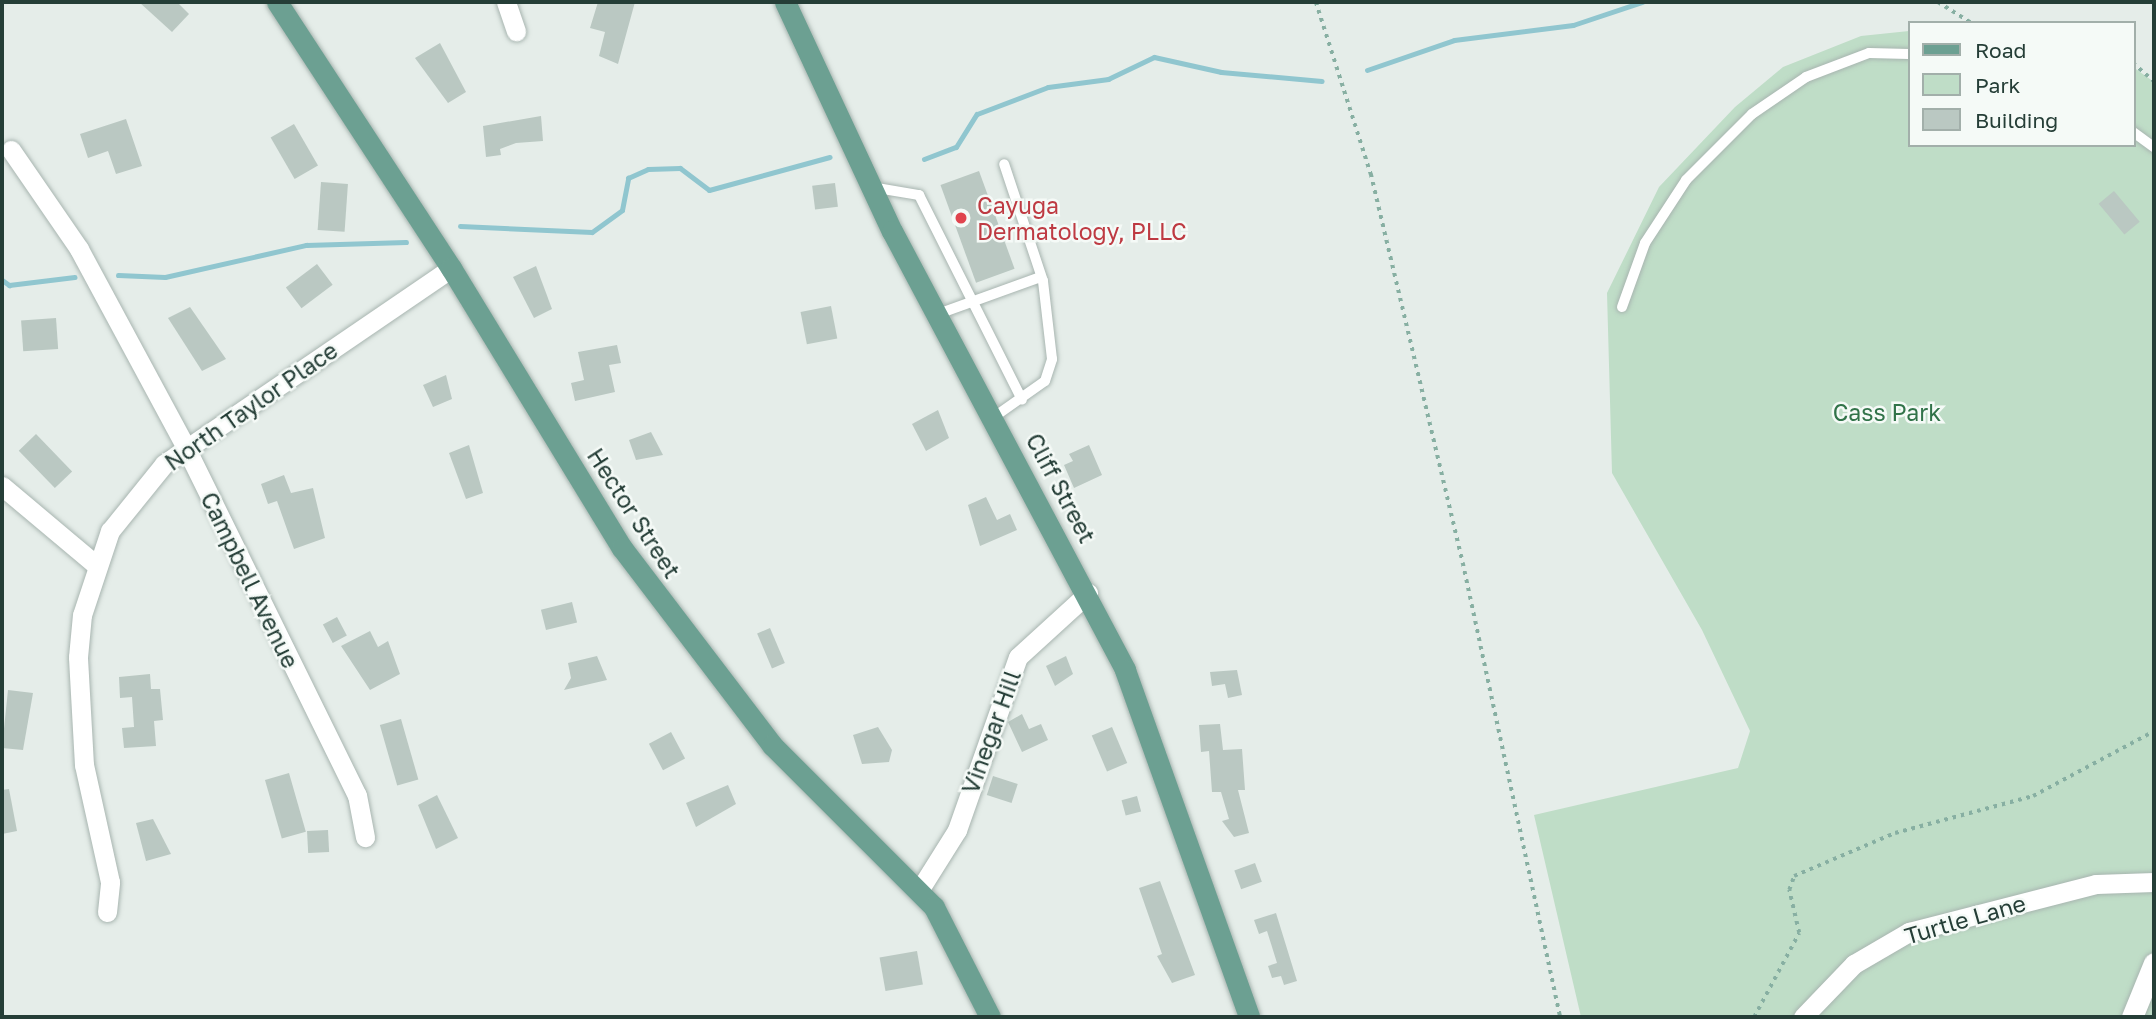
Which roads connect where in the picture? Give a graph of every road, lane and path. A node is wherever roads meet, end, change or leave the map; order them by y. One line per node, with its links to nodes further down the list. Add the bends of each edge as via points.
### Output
1 (506, 2): 7 (street)
2 (785, 2): 15 (main road, Cliff Street)
3 (1316, 2): 35 (path, via 1371,174 1472,603)
4 (1938, 2): 6 (path)
5 (285, 5): 16 (main road, Hector Street)
6 (1968, 21)
7 (516, 31)
8 (1908, 54): 19 (lane, via 1856,58 1806,77 1752,114 1686,180 1645,243)
9 (2135, 65): 10 (path)
10 (2154, 81)
11 (2135, 133): 12 (lane)
12 (2154, 147)
13 (11, 150): 23 (street, Campbell Avenue, via 79,249)
14 (1004, 164): 17 (lane)
15 (871, 187): 18 (lane, via 919,195); 20 (main road, Cliff Street)
16 (451, 268): 23 (street, North Taylor Place); 30 (main road, Hector Street, via 622,548 706,666 785,759)
17 (1041, 277): 18 (lane); 21 (lane, via 1052,359 1045,382)
18 (970, 302): 20 (lane); 21 (lane)
19 (1622, 307)
20 (937, 314): 22 (main road, Cliff Street)
21 (1021, 400): 22 (lane)
22 (994, 417): 26 (main road, Cliff Street)
23 (186, 448): 25 (street, North Taylor Place, via 125,506); 28 (street, Campbell Avenue, via 357,795)
24 (2, 486): 25 (street)
25 (96, 565): 31 (street, North Taylor Place, via 82,615 78,706 86,779 110,882)
26 (1087, 593): 30 (street, Vinegar Hill, via 1018,657 953,839); 34 (main road, Cliff Street, via 1149,727)
27 (2154, 731): 36 (path, via 2033,796 1895,832 1794,876 1789,890 1799,933)
28 (365, 837)
29 (2154, 882): 37 (street, Turtle Lane, via 2096,884 1909,932 1854,964)
30 (920, 889): 33 (main road, Hector Street, via 948,928)
31 (107, 912)
32 (2154, 963): 38 (main road)
33 (989, 1017)
34 (1250, 1017)
35 (1560, 1017)
36 (1755, 1017)
37 (1804, 1017)
38 (2132, 1017)

